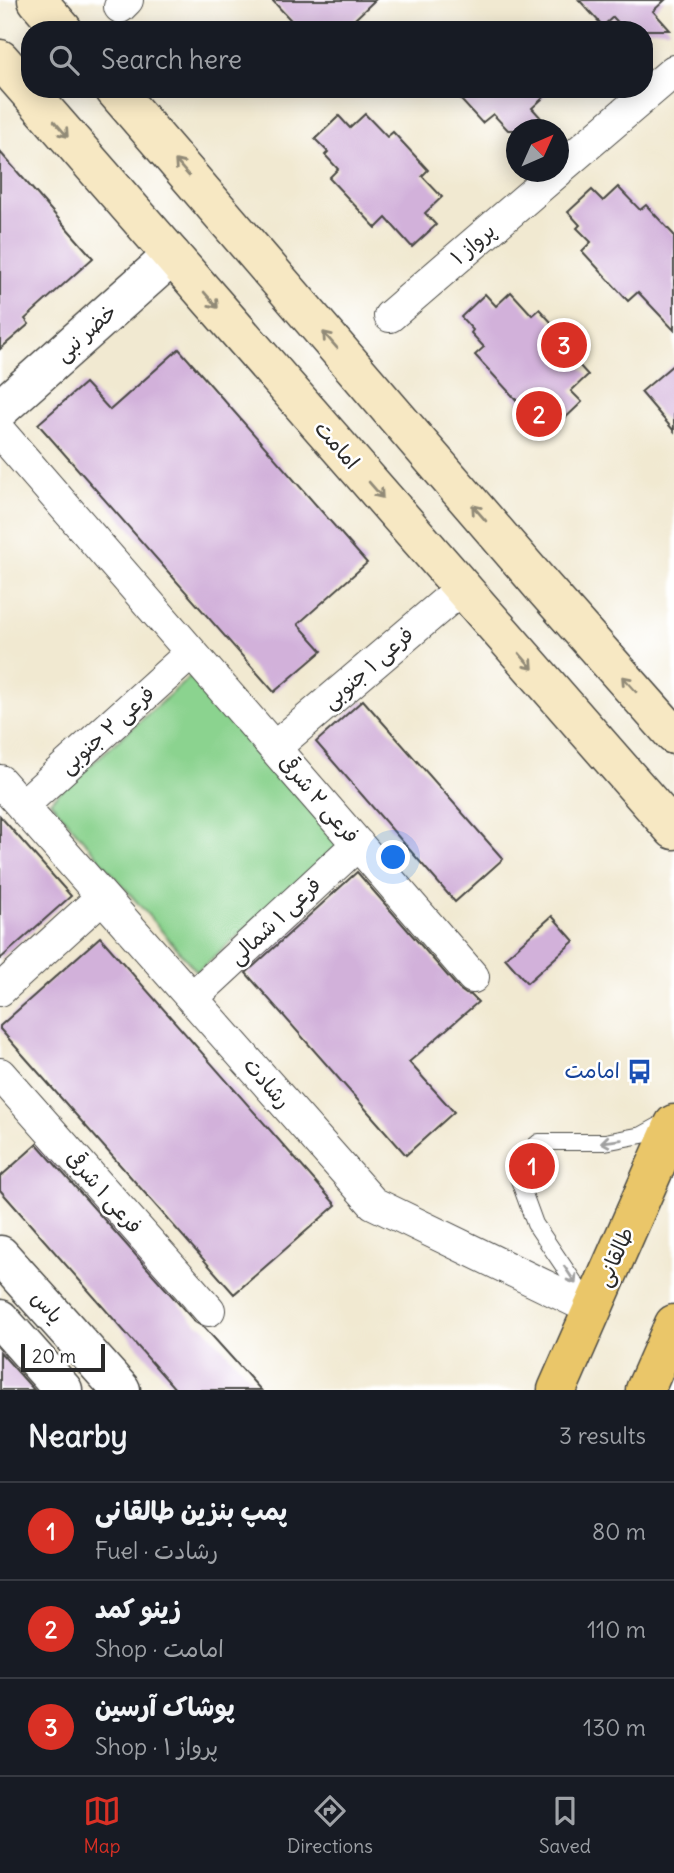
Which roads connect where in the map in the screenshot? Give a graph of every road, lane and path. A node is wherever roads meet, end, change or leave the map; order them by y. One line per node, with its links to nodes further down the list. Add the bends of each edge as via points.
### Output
1 (37, 0): 2 (main road)
2 (55, 21)
3 (0, 59): 5 (main road, امامت, one-way to 5)
4 (674, 71): 6 (street, پرواز ۱)
5 (21, 83)
6 (653, 89)
7 (34, 98): 12 (main road, امامت, one-way to 12)
8 (122, 98): 18 (main road, one-way to 8)
9 (643, 98): 10 (street, پرواز ۱)
10 (569, 162)
11 (545, 182): 13 (street, پرواز ۱)
12 (172, 256): 14 (street, خضر نبی); 16 (main road, امامت, one-way to 16)
13 (390, 316)
14 (0, 409)
15 (0, 432): 17 (street, فرعی ۲ شرقی)
16 (462, 588): 19 (street, فرعی ۱ جنوبی); 22 (main road, امامت, one-way to 22)
17 (191, 653): 19 (street, فرعی ۲ شرقی); 21 (street, فرعی ۲ جنوبی)
18 (674, 735)
19 (274, 748): 23 (street, فرعی ۲ شرقی)
20 (0, 781): 21 (street, رشادت)
21 (22, 806): 24 (street, رشادت)
22 (674, 830)
23 (358, 844): 25 (street, فرعی ۲ شرقی); 27 (street, فرعی ۱ شمالی)
24 (102, 897): 26 (street); 27 (street, رشادت)
25 (473, 977)
26 (0, 989)
27 (192, 998): 33 (street, رشادت, via 373,1203)
28 (0, 1074): 32 (street, فرعی ۱ شرقی)
29 (674, 1117): 33 (lane, one-way to 33, via 642,1135 605,1142 540,1142 525,1154 516,1172 535,1224)
30 (674, 1124): 33 (main road, طالقانی)
31 (0, 1255): 37 (street, یاس)
32 (209, 1310)
33 (592, 1310): 38 (main road, طالقانی)
34 (0, 1319): 36 (street, یاس)
35 (674, 1324): 39 (main road)
36 (63, 1390)
37 (121, 1390)
38 (557, 1390)
39 (645, 1390)

